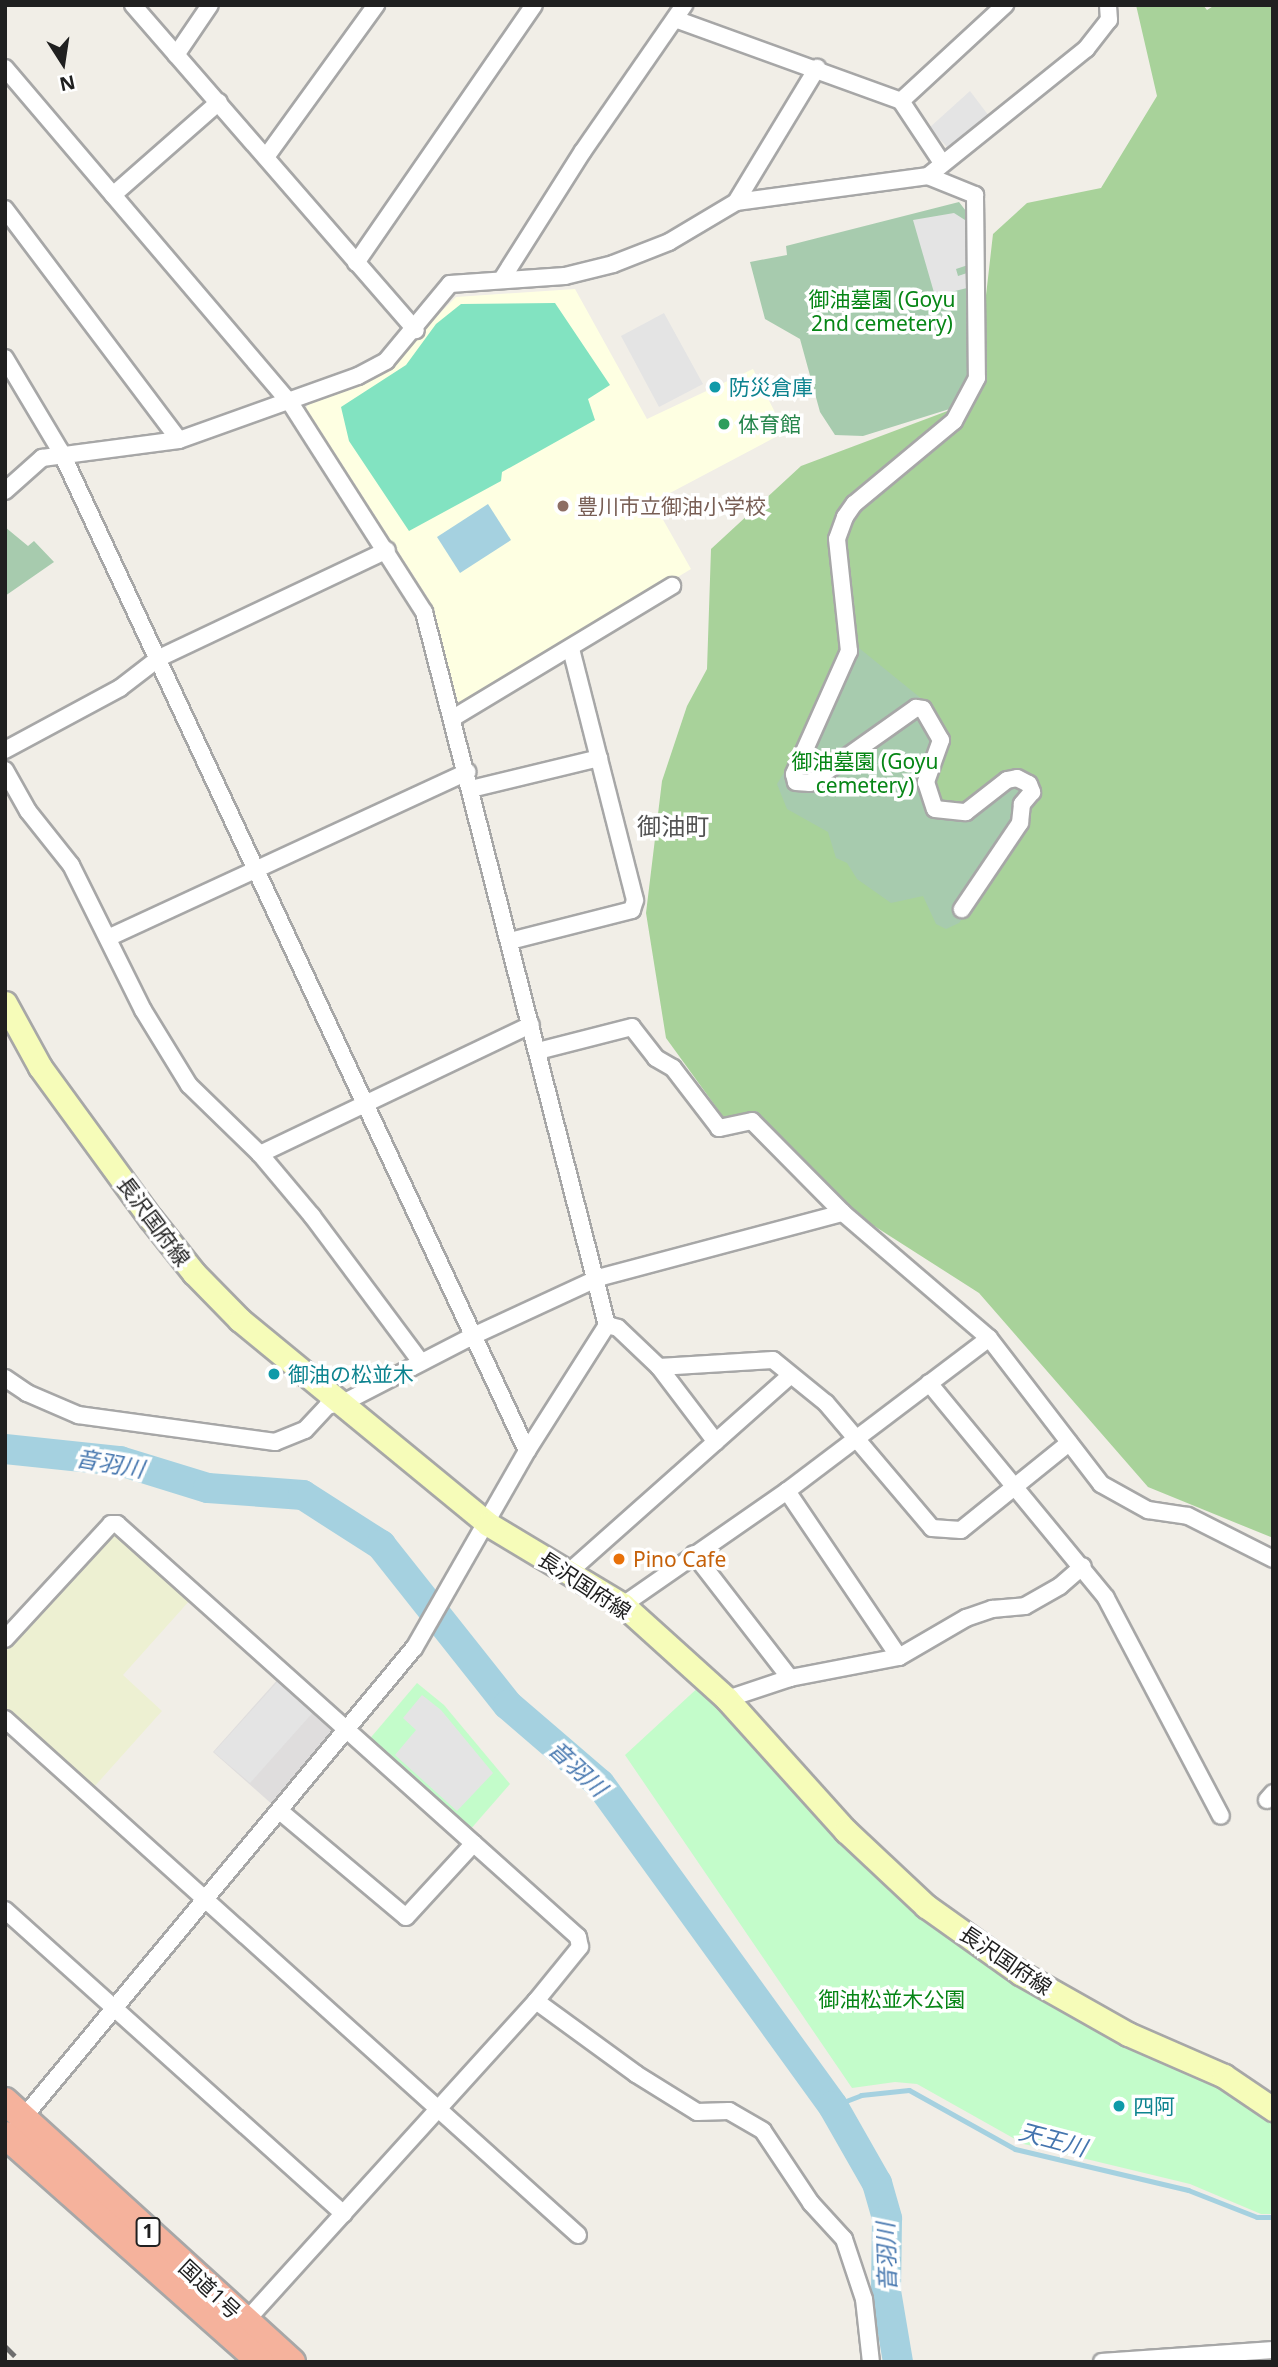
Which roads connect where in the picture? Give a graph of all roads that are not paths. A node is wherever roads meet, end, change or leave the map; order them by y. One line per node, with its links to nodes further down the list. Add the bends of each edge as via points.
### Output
1 (133, 5): 9 (street)
2 (210, 5): 9 (street)
3 (376, 5): 14 (street)
4 (534, 5): 20 (street)
5 (983, 5): 7 (street)
6 (1108, 5): 15 (street, via 1109,20 1087,49)
7 (1002, 8): 12 (street)
8 (679, 12): 11 (street); 21 (street)
9 (176, 55): 13 (street)
10 (5, 68): 17 (street)
11 (817, 68): 12 (street); 18 (street)
12 (901, 101): 15 (street)
13 (219, 102): 14 (street); 17 (street)
14 (266, 158): 20 (street)
15 (942, 163): 16 (street)
16 (928, 176): 18 (street); 39 (street, via 975,195 977,378 954,421 854,503 845,517 837,539 849,651 794,774 796,782 810,783 916,708 923,709 941,740 926,782 936,808 966,812 1007,780 1017,778 1028,784 1032,792 1022,804 1020,823)
17 (113, 195): 24 (street)
18 (736, 202): 21 (street, via 669,242 613,264 565,276)
19 (5, 209): 25 (street)
20 (356, 263): 22 (street)
21 (502, 279): 22 (street, via 450,284)
22 (416, 330): 24 (street, via 386,361)
23 (5, 358): 26 (street)
24 (291, 404): 25 (street, via 230,419); 28 (street)
25 (180, 440): 26 (street)
26 (61, 452): 27 (street, via 42,457); 31 (street)
27 (5, 491)
28 (387, 550): 31 (street); 32 (street, via 424,612)
29 (672, 586): 30 (street)
30 (571, 649): 32 (street); 34 (street)
31 (159, 658): 33 (street, via 121,688); 38 (street)
32 (453, 718): 36 (street)
33 (5, 750)
34 (599, 758): 37 (street); 41 (street, via 635,900 632,910)
35 (5, 770): 40 (street, via 28,811 71,865)
36 (467, 772): 37 (street); 38 (street)
37 (471, 789): 41 (street)
38 (257, 867): 40 (street); 45 (street)
39 (962, 909)
40 (108, 938): 46 (street, via 143,1010 189,1085)
41 (510, 941): 43 (street)
42 (5, 1003): 57 (main road, 長沢国府線, via 40,1067 194,1273 240,1320)
43 (531, 1024): 44 (street); 45 (street)
44 (538, 1051): 47 (street, via 632,1027 656,1058 673,1068 719,1128 752,1121); 48 (street)
45 (364, 1103): 46 (street); 50 (street)
46 (260, 1154): 52 (street, via 376,1296)
47 (843, 1213): 48 (street); 51 (street)
48 (598, 1278): 49 (street); 50 (street)
49 (607, 1325): 53 (street, via 618,1328); 61 (street)
50 (471, 1336): 52 (street); 61 (street)
51 (989, 1338): 56 (street); 60 (street)
52 (421, 1362): 57 (street)
53 (659, 1367): 55 (street, via 773,1360); 59 (street)
54 (5, 1377): 57 (street, via 27,1393 79,1415 275,1442 305,1430 327,1406)
55 (789, 1377): 58 (street, via 826,1403); 59 (street)
56 (929, 1383): 58 (street); 62 (street)
57 (345, 1402): 64 (main road, 長沢国府線, via 415,1467)
58 (857, 1438): 62 (street, via 932,1528 961,1530); 63 (street)
59 (716, 1442): 68 (street)
60 (1069, 1443): 62 (street); 66 (street, via 1101,1484 1148,1510 1188,1516)
61 (527, 1451): 64 (street)
62 (1016, 1487): 67 (street)
63 (787, 1491): 65 (street); 71 (street)
64 (488, 1524): 68 (main road, 長沢国府線); 75 (street, via 414,1648)
65 (694, 1554): 69 (street); 72 (street)
66 (1273, 1559)
67 (1083, 1566): 71 (street, via 1060,1586 1024,1606 966,1618); 77 (street, via 1106,1598)
68 (569, 1572): 69 (main road, 長沢国府線)
69 (623, 1605): 73 (main road, 長沢国府線)
70 (5, 1639): 75 (street, via 111,1524 117,1524)
71 (899, 1657): 72 (street)
72 (790, 1678): 73 (street)
73 (727, 1699): 84 (main road, 長沢国府線, via 846,1831 926,1906 1020,1973 1128,2034 1224,2076)
74 (5, 1719): 79 (street)
75 (347, 1732): 76 (street); 78 (street)
76 (281, 1812): 78 (street, via 406,1917); 79 (street)
77 (1221, 1816)
78 (474, 1843): 81 (street, via 578,1937 580,1947)
79 (205, 1901): 82 (street); 83 (street)
80 (5, 1910): 82 (street)
81 (536, 2001): 83 (street); 93 (street, via 697,2112 729,2111 763,2131 811,2203 844,2239 864,2300)
82 (113, 2008): 85 (street); 86 (street)
83 (437, 2106): 86 (street); 87 (street)
84 (1273, 2109)
85 (11, 2122): 88 (highway, 国道1号 / 1); 91 (highway, 国道1号 / 1)
86 (344, 2214): 88 (street)
87 (578, 2235)
88 (245, 2322): 92 (highway, 国道1号 / 1)
89 (1272, 2351): 90 (street)
90 (1152, 2359): 94 (street)
91 (261, 2362)
92 (292, 2362)
93 (872, 2362)
94 (1102, 2362)

